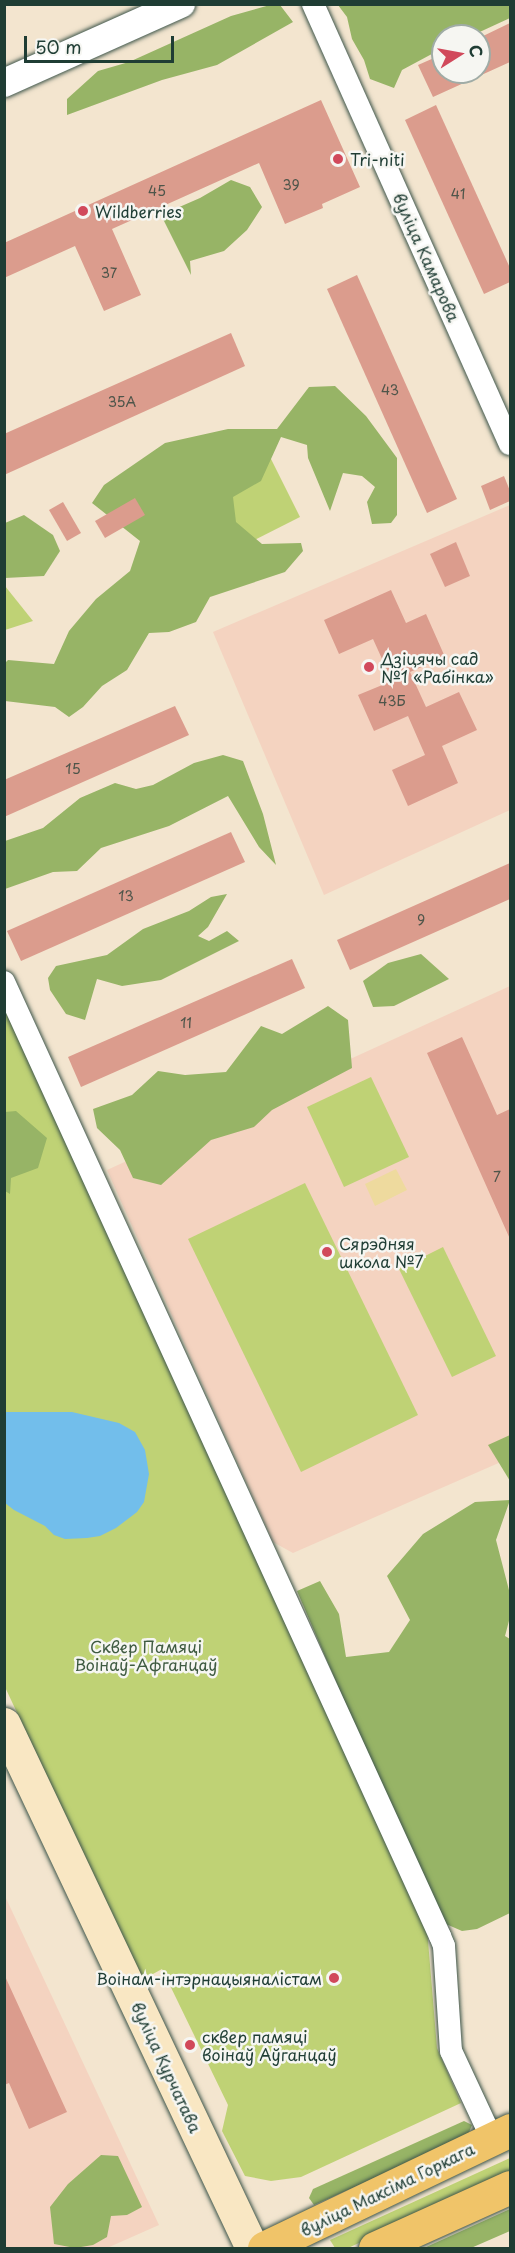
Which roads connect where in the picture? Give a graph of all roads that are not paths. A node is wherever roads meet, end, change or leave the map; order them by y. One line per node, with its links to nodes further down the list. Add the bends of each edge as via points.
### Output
1 (181, 4): 3 (street)
2 (313, 4): 4 (street, вуліца Камарова)
3 (4, 82)
4 (510, 444)
5 (4, 982): 7 (street, via 440,1936 452,2051)
6 (4, 1724): 9 (main road, вуліца Курчатава)
7 (501, 2135): 10 (main road, вуліца Максіма Горкага)
8 (510, 2187): 11 (main road)
9 (252, 2248)
10 (264, 2248)
11 (375, 2248)

